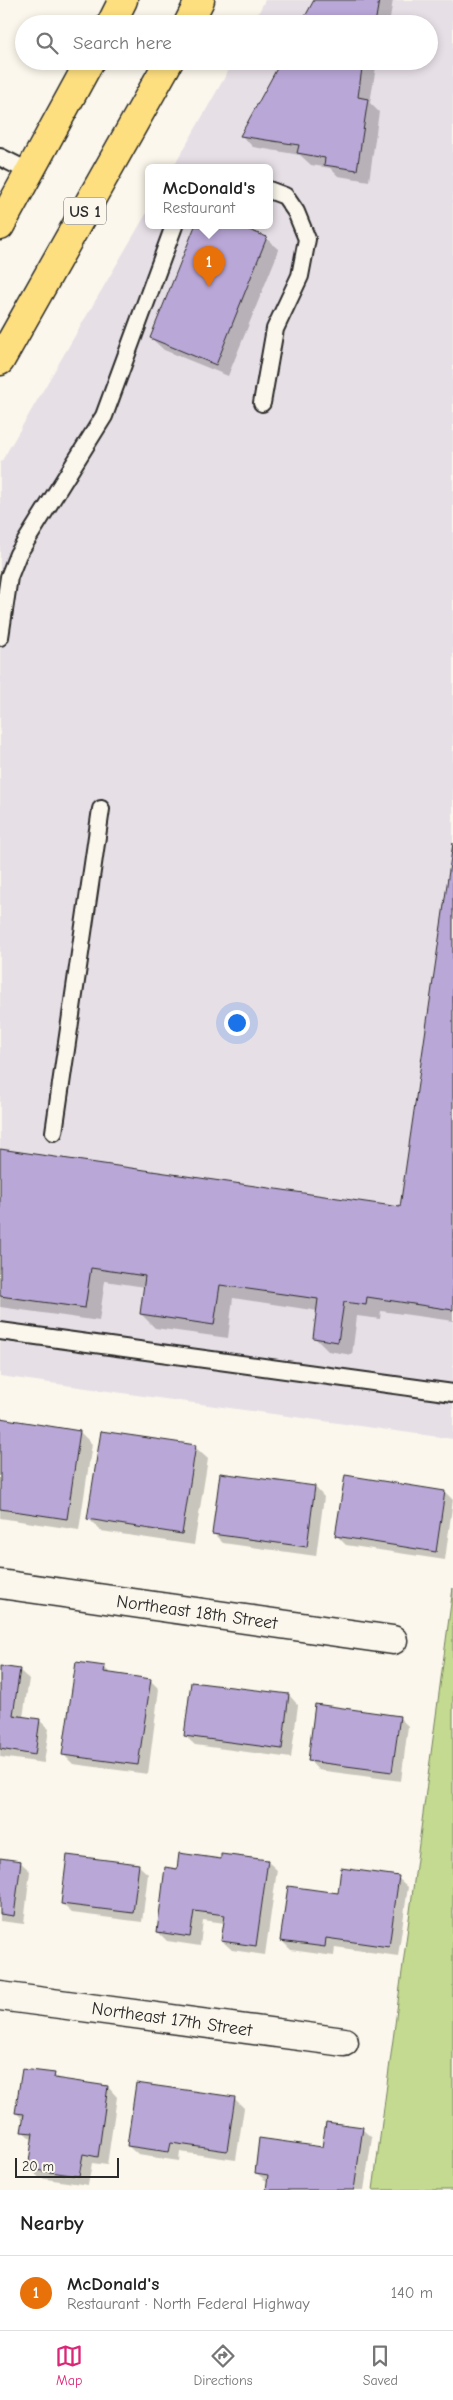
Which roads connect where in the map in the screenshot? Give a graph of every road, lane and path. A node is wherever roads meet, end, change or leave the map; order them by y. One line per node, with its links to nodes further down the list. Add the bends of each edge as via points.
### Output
1 (123, 0): 3 (main road)
2 (200, 0): 4 (main road)
3 (115, 15)
4 (192, 15)
5 (85, 70): 8 (main road)
6 (164, 70): 12 (main road, US 1)
7 (0, 157): 8 (lane)
8 (30, 172): 10 (main road)
9 (273, 192): 13 (lane, via 285,196 296,212 307,239 300,276 275,329)
10 (0, 226)
11 (173, 229): 14 (lane, via 104,416 18,554 9,577)
12 (0, 361)
13 (262, 403)
14 (0, 636)
15 (100, 809): 16 (lane)
16 (54, 1132)
17 (0, 1331): 18 (lane)
18 (453, 1393)
19 (0, 1584): 20 (street, Northeast 18th Street)
20 (393, 1640)
21 (0, 1996): 22 (street, Northeast 17th Street)
22 (344, 2042)

